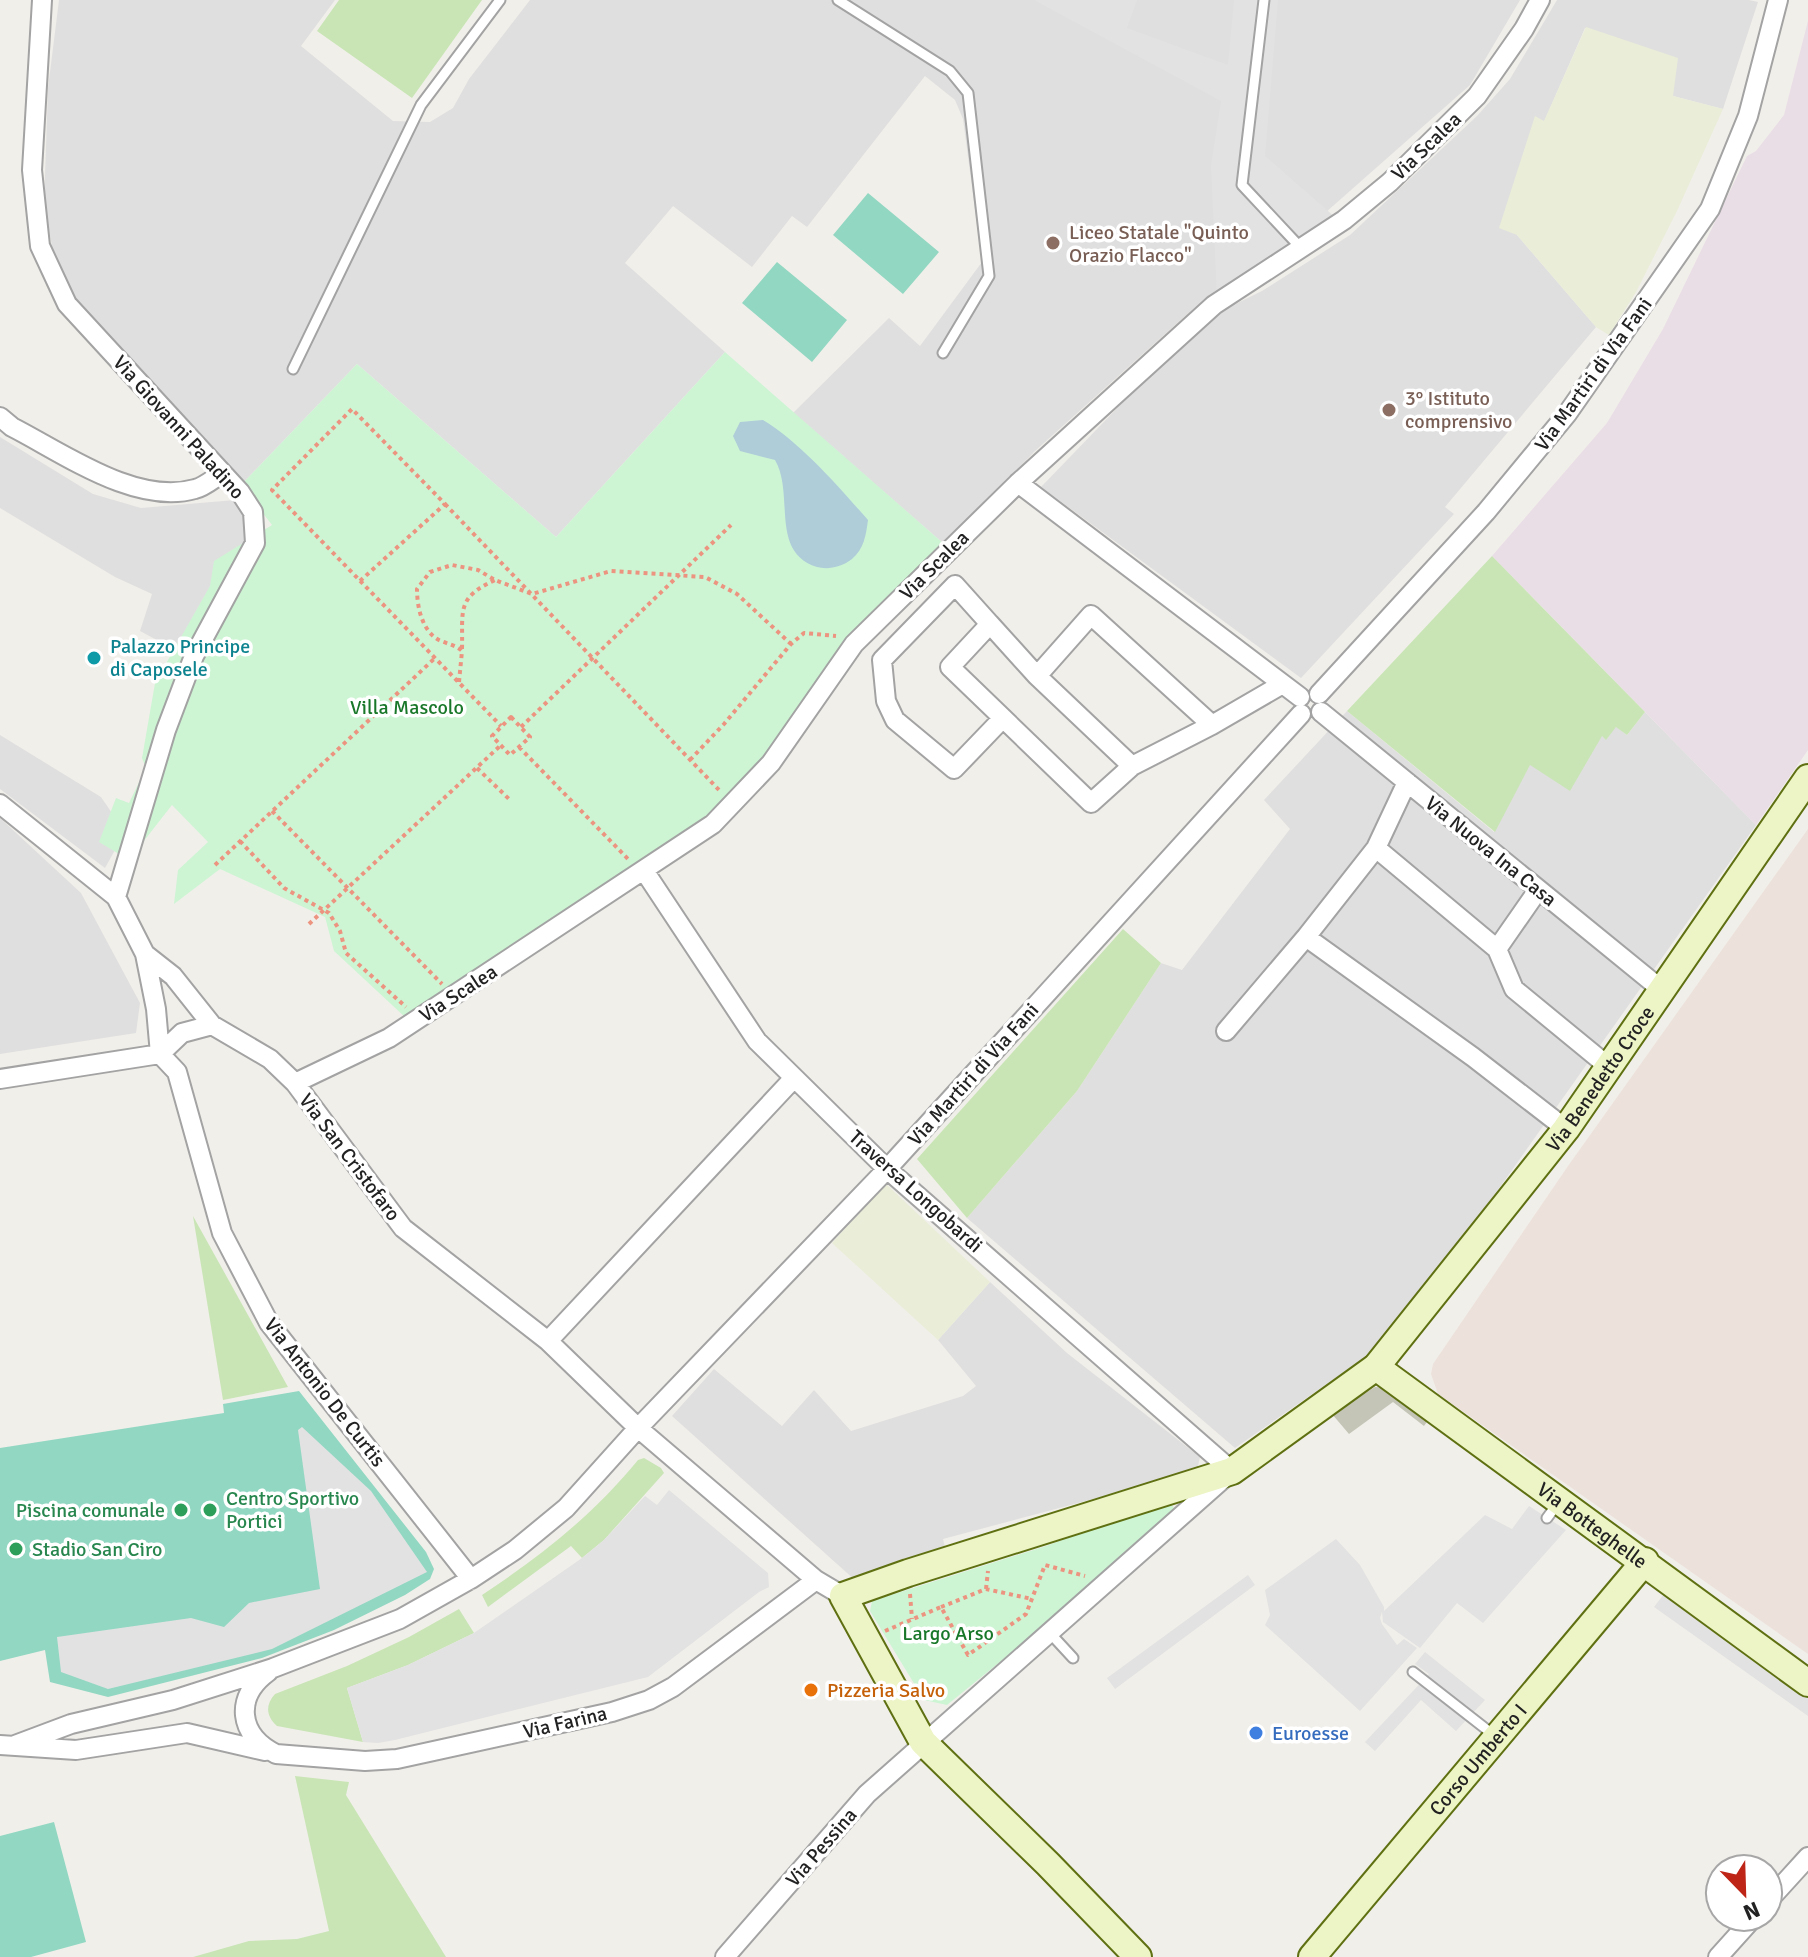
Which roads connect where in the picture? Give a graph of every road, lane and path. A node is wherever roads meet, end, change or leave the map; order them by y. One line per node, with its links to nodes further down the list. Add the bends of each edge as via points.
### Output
1 (42, 0): 11 (street, Via Giovanni Paladino, via 32,170 40,246 67,304)
2 (500, 0): 9 (lane, via 421,105)
3 (838, 0): 8 (lane, via 950,71 968,93 989,276)
4 (1264, 0): 7 (lane, via 1242,185)
5 (1540, 0): 7 (street, Via Scalea, via 1477,96 1390,182)
6 (1778, 0): 28 (street, Via Martiri di Via Fani, via 1748,116 1710,209 1567,414)
7 (1300, 247): 12 (street, Via Scalea, via 1214,305)
8 (943, 353)
9 (293, 369)
10 (0, 417): 11 (street, via 116,481 154,493 196,489)
11 (221, 474): 51 (street, Via Giovanni Paladino, via 253,512 255,543 194,656)
12 (1018, 483): 27 (street); 48 (street, Via Scalea, via 854,644 771,763 713,824)
13 (445, 504): 17 (path); 17 (path, via 352,409 272,490); 18 (path)
14 (731, 525): 15 (path)
15 (677, 576): 18 (path, via 611,571); 20 (path, via 705,577 737,594); 23 (path)
16 (495, 580): 18 (path); 22 (path, via 476,589 464,604); 22 (path, via 452,565 430,572 417,589 424,625 436,639)
17 (360, 581): 24 (path)
18 (532, 594): 23 (path)
19 (990, 624): 25 (street); 30 (street, via 950,667); 30 (street, via 955,585 882,660 886,701 895,720 954,769)
20 (791, 644): 21 (path, via 804,633 842,636); 36 (path)
21 (834, 650)
22 (462, 651): 26 (path)
23 (593, 657): 33 (path); 36 (path)
24 (435, 658): 26 (path); 44 (path)
25 (1037, 676): 31 (street, via 1091,615); 37 (street)
26 (459, 682): 32 (path)
27 (1281, 685): 29 (street); 31 (street)
28 (1320, 703): 29 (street, via 1307,692); 40 (street, Via Nuova Ina Casa)
29 (1300, 705): 68 (street, Via Martiri di Via Fani)
30 (1003, 718): 37 (street, via 1091,803)
31 (1212, 725): 37 (street)
32 (501, 726): 33 (path, via 511,717); 34 (path, via 492,736)
33 (521, 727): 35 (path, via 530,737)
34 (501, 745): 35 (path, via 510,755); 38 (path)
35 (519, 747): 48 (path)
36 (690, 760): 41 (path)
37 (1132, 766)
38 (477, 768): 42 (path); 49 (path)
39 (1808, 778): 58 (main road, Via Benedetto Croce)
40 (1407, 782): 46 (street); 50 (street, Via Nuova Ina Casa)
41 (725, 797)
42 (509, 799)
43 (0, 804): 51 (street)
44 (272, 811): 45 (path); 49 (path)
45 (240, 841): 47 (path); 52 (path, via 284,888)
46 (1376, 848): 54 (street); 55 (street)
47 (215, 865)
48 (640, 867): 64 (street, Traversa Longobardi, via 757,1041); 66 (street, Via Scalea, via 389,1038)
49 (349, 887): 52 (path); 57 (path)
50 (1538, 890): 55 (street); 58 (street, Via Nuova Ina Casa)
51 (116, 897): 56 (street)
52 (325, 910): 53 (path); 59 (path, via 340,931 346,953)
53 (309, 924)
54 (1306, 937): 61 (street); 67 (street)
55 (1497, 949): 63 (street, via 1514,989)
56 (145, 954): 60 (street, via 173,976); 62 (street)
57 (444, 986)
58 (1662, 990): 63 (main road, Via Benedetto Croce)
59 (407, 1008)
60 (212, 1025): 62 (street, via 182,1033); 66 (street, Via San Cristofaro, via 270,1059)
61 (1226, 1031)
62 (160, 1054): 65 (street); 74 (street, Via Antonio De Curtis, via 177,1072 222,1233 269,1323)
63 (1609, 1067): 67 (main road, Via Benedetto Croce)
64 (794, 1078): 68 (street, Traversa Longobardi); 69 (street)
65 (0, 1079)
66 (295, 1083): 69 (street, Via San Cristofaro, via 403,1228)
67 (1566, 1129): 70 (main road, Via Benedetto Croce)
68 (887, 1169): 71 (street, Via Martiri di Via Fani); 72 (street, Traversa Longobardi)
69 (548, 1341): 71 (street, Via San Cristofaro)
70 (1376, 1367): 72 (main road, Via Benedetto Croce); 73 (main road, Via Botteghelle, via 1553,1509)
71 (638, 1428): 74 (street, Via Farina, via 566,1508); 75 (street, Via San Cristofaro)
72 (1232, 1471): 76 (street); 77 (main road)
73 (1645, 1561): 85 (main road, Via Botteghelle); 86 (main road, Corso Umberto I)
74 (471, 1579): 83 (street, Via Farina, via 400,1619)
75 (816, 1580): 77 (street); 89 (street, Via Farina, via 673,1687 612,1712 397,1759)
76 (1106, 1581): 78 (path, via 1045,1565); 80 (street)
77 (843, 1596): 81 (main road)
78 (1032, 1599): 79 (path, via 986,1589); 79 (path, via 1026,1614 968,1655)
79 (941, 1607): 81 (path)
80 (1049, 1632): 82 (lane); 87 (street)
81 (867, 1639): 87 (main road)
82 (1073, 1658)
83 (273, 1668): 88 (street, Via Farina); 89 (street, Via Farina, via 255,1681 244,1708 253,1737)
84 (1413, 1672): 86 (lane)
85 (1808, 1683)
86 (1497, 1737): 95 (main road, Corso Umberto I)
87 (923, 1742): 93 (street, Via Pessina, via 867,1794); 94 (main road)
88 (8, 1745): 89 (street, Via Farina, via 76,1750 187,1733)
89 (276, 1754)
90 (1808, 1857): 91 (street)
91 (1784, 1883)
92 (1740, 1933): 96 (street)
93 (725, 1957)
94 (1138, 1957)
95 (1312, 1957)
96 (1718, 1957)

